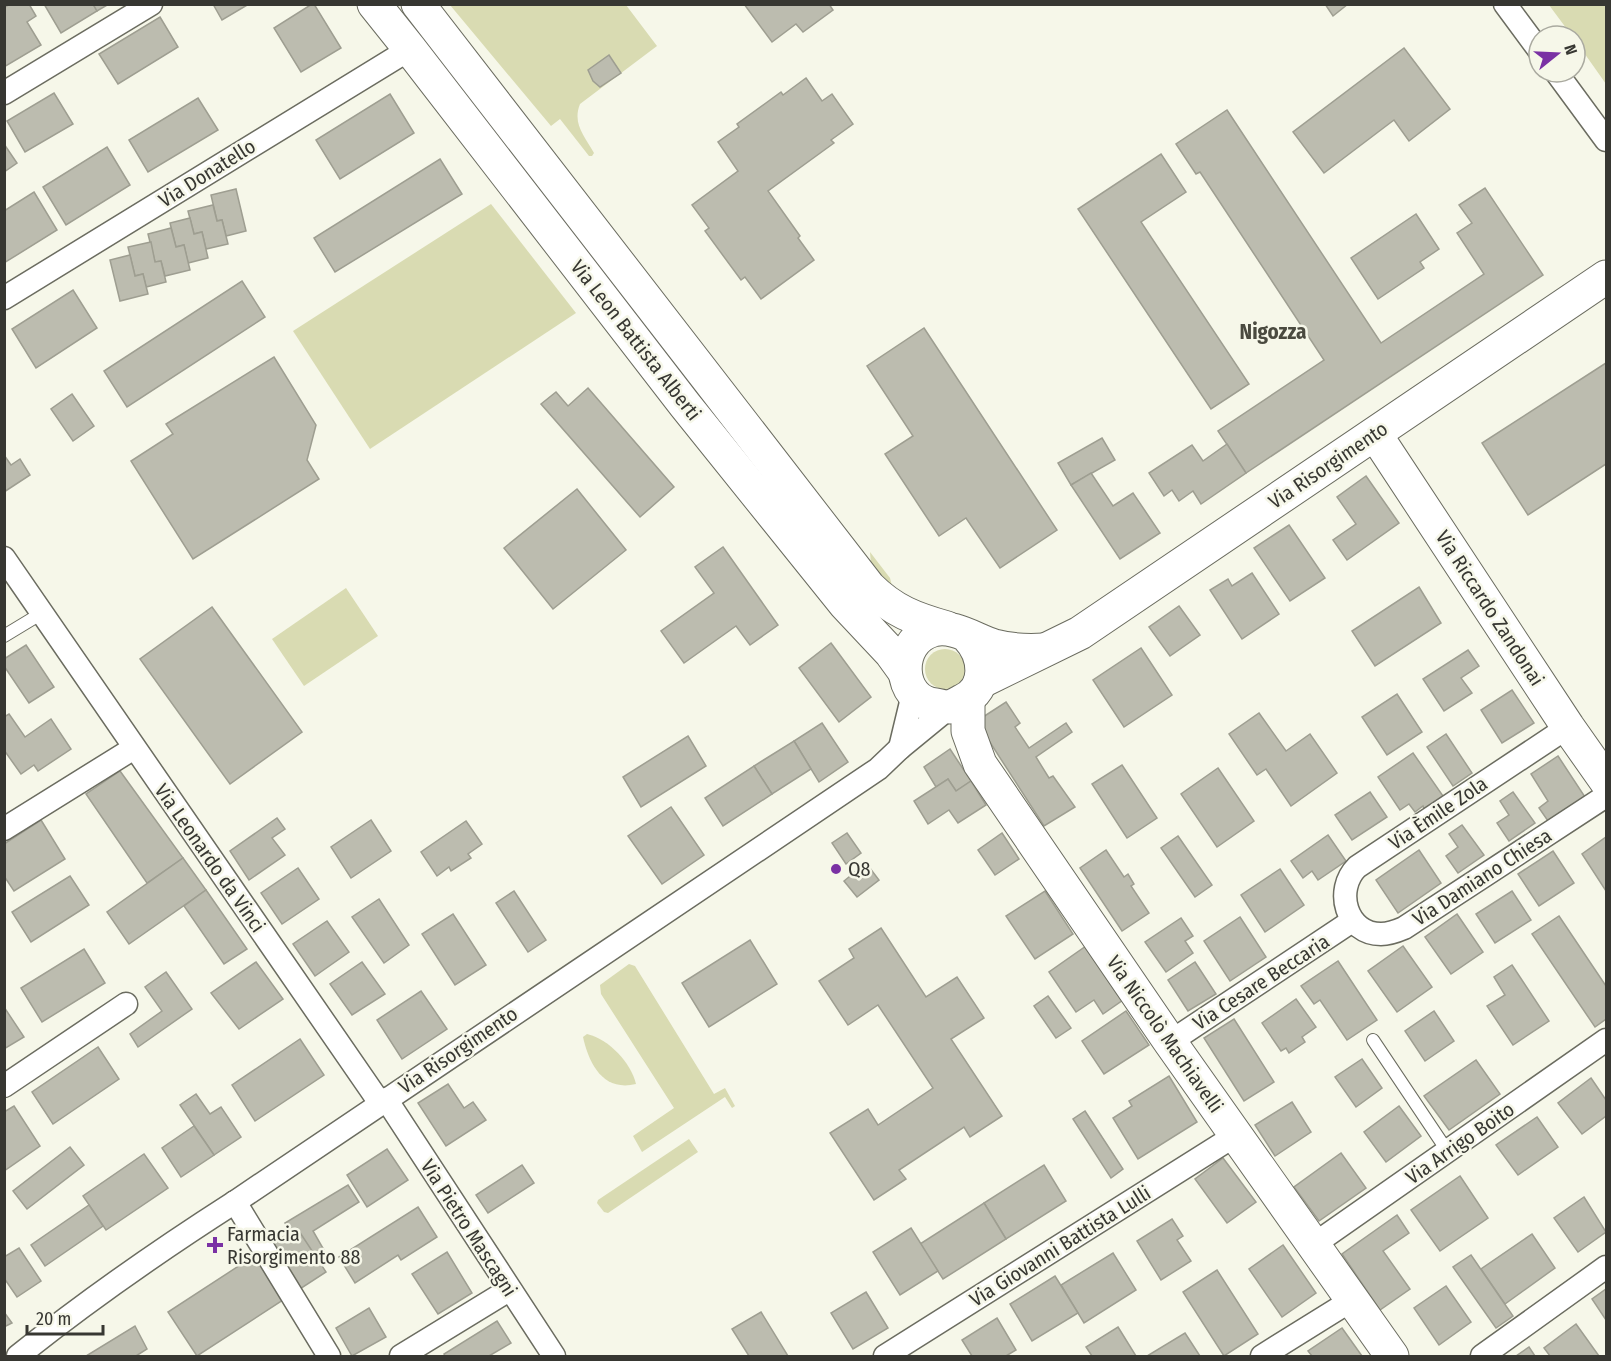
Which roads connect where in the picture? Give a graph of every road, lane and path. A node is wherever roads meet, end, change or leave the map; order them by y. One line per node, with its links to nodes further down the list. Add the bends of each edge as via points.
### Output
1 (151, 4): 8 (street)
2 (374, 4): 6 (street, Via Leon Battista Alberti)
3 (418, 4): 15 (street, Via Leon Battista Alberti, via 868,587 896,610)
4 (1505, 4): 5 (street)
5 (1527, 34)
6 (410, 49): 11 (street, Via Donatello); 18 (street, Via Leon Battista Alberti, via 692,414 845,604 891,653)
7 (1565, 84): 9 (street)
8 (4, 93)
9 (1606, 140)
10 (1606, 277): 12 (street, Via Risorgimento)
11 (4, 298)
12 (1375, 434): 17 (street, Via Risorgimento, via 1080,633); 20 (street, Via Riccardo Zandonai)
13 (4, 558): 14 (street, Via Leonardo da Vinci)
14 (42, 613): 16 (lane); 21 (street, Via Leonardo da Vinci)
15 (957, 633): 17 (street, Via Risorgimento, via 996,646); 18 (street, via 936,629 916,640 905,660); 19 (street, via 976,646 983,670)
16 (4, 636)
17 (1048, 650): 19 (street, Via Risorgimento)
18 (909, 682): 19 (street, via 930,705); 22 (street)
19 (966, 696): 22 (street, Via Risorgimento); 30 (street, Via Niccolò Machiavelli, via 968,731 980,764)
20 (1568, 727): 23 (street, Via Riccardo Zandonai); 26 (street, Via Èmile Zola, via 1357,867 1350,874 1344,893)
21 (134, 748): 25 (street); 32 (street, Via Leonardo da Vinci)
22 (900, 748): 32 (street, Via Risorgimento, via 878,769)
23 (1606, 781)
24 (1606, 796): 26 (street, Via Damiano Chiesa, via 1404,928 1373,933)
25 (4, 829)
26 (1352, 921): 30 (street, Via Cesare Beccaria)
27 (126, 1004): 31 (street)
28 (1606, 1040): 34 (street, Via Arrigo Boito)
29 (1373, 1041): 34 (lane)
30 (1170, 1042): 33 (street, Via Niccolò Machiavelli)
31 (4, 1086)
32 (383, 1101): 35 (street, Via Risorgimento); 38 (street, Via Pietro Mascagni)
33 (1236, 1135): 36 (street, Via Niccolò Machiavelli); 44 (street, Via Giovanni Battista Lulli)
34 (1448, 1152): 36 (street, Via Arrigo Boito)
35 (235, 1202): 40 (street, Via Risorgimento, via 119,1278); 41 (street)
36 (1313, 1245): 39 (street, Via Niccolò Machiavelli)
37 (1606, 1267): 47 (street)
38 (509, 1290): 42 (street); 43 (street, Via Pietro Mascagni)
39 (1352, 1300): 45 (street); 46 (street, Via Niccolò Machiavelli)
40 (18, 1356)
41 (329, 1356)
42 (401, 1356)
43 (554, 1356)
44 (885, 1356)
45 (1262, 1356)
46 (1392, 1356)
47 (1482, 1356)

